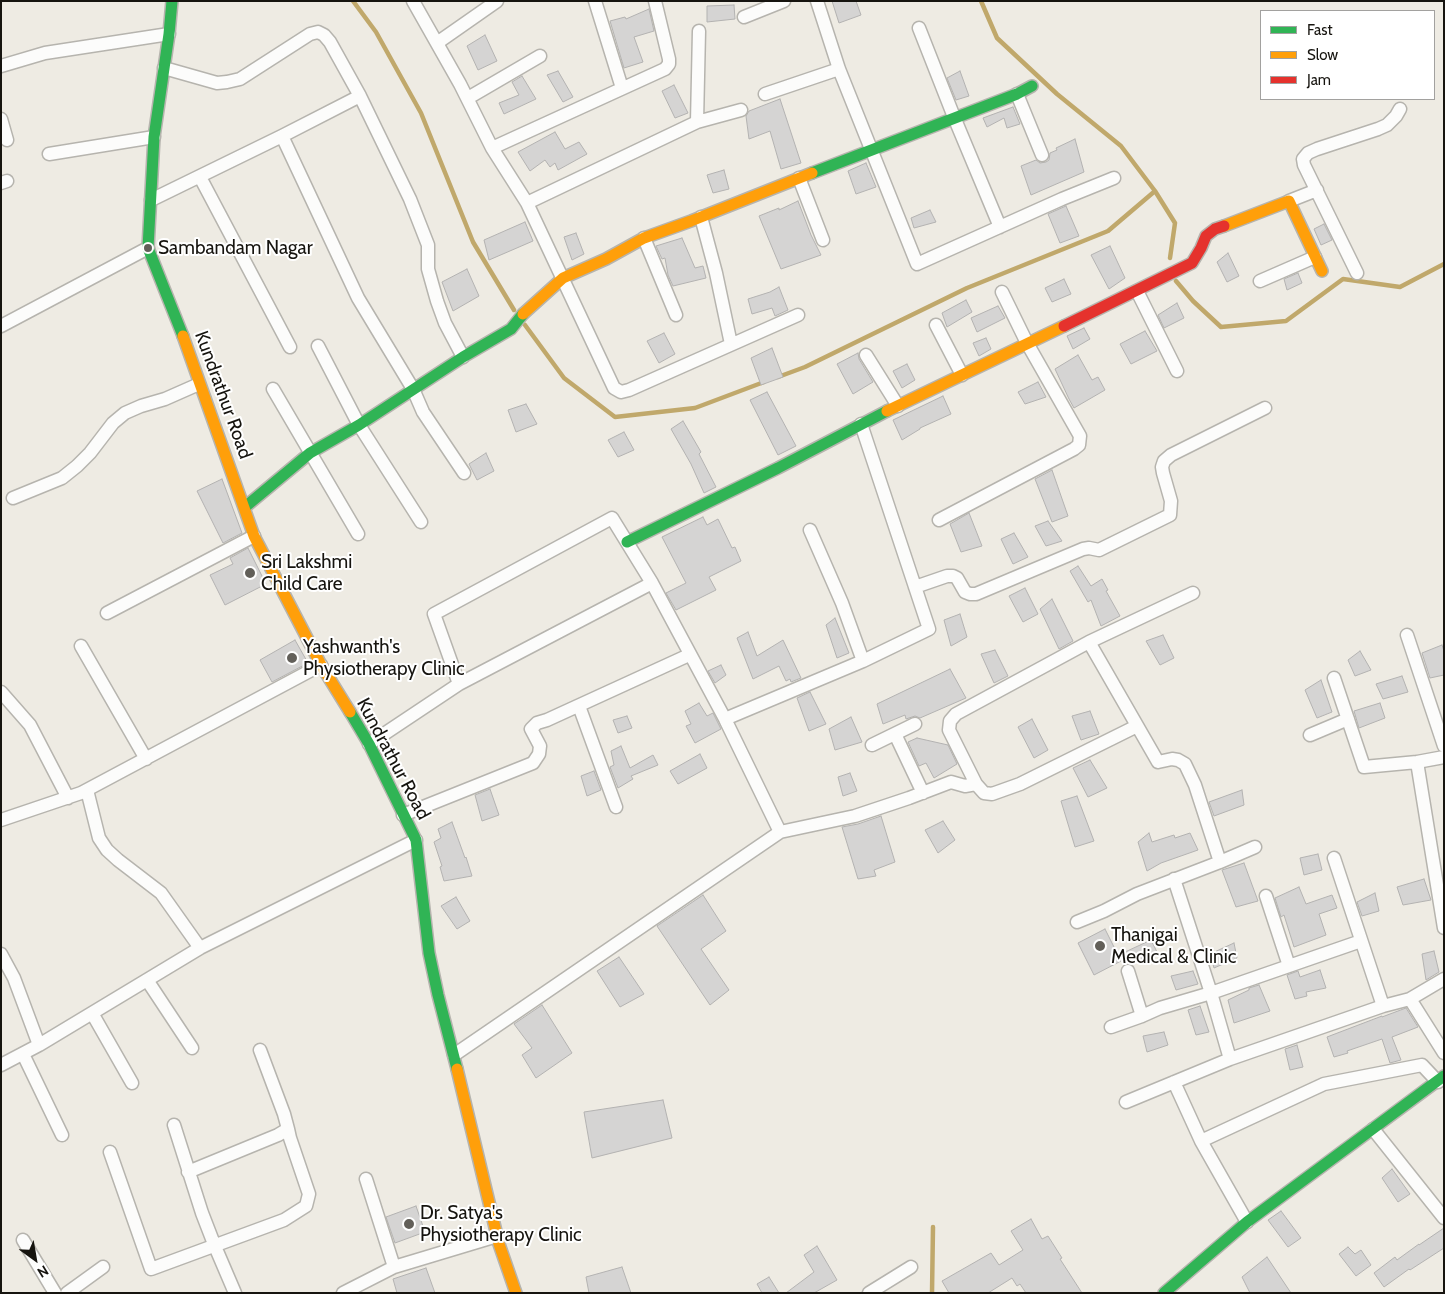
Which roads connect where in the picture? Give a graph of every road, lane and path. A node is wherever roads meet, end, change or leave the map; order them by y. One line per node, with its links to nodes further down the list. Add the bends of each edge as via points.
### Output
1 (172, 1): 11 (street, Kundrathur Road)
2 (413, 1): 12 (street)
3 (497, 1): 12 (street)
4 (595, 1): 18 (street)
5 (655, 1): 18 (street, via 669,64 665,69)
6 (784, 1): 8 (street)
7 (817, 1): 16 (street)
8 (744, 16)
9 (919, 28): 25 (street)
10 (699, 31): 27 (street)
11 (169, 34): 14 (street, via 45,53); 15 (street, Kundrathur Road)
12 (437, 43): 22 (street)
13 (540, 56): 22 (street)
14 (1, 66)
15 (164, 68): 21 (street, via 217,84 240,79 318,32 330,42); 29 (street, Kundrathur Road)
16 (839, 69): 19 (street); 32 (street)
17 (1032, 86): 20 (street)
18 (622, 88): 31 (street)
19 (765, 94)
20 (1017, 94): 25 (street); 34 (street)
21 (360, 96): 28 (street); 63 (street, via 419,220 428,245 428,270 445,323)
22 (468, 98): 31 (street)
23 (1400, 109): 38 (street, via 1378,129 1308,153 1303,159 1304,165)
24 (741, 110): 27 (street)
25 (954, 117): 32 (street); 43 (street)
26 (1, 119): 30 (street)
27 (697, 122): 41 (street)
28 (282, 136): 35 (street); 67 (street, via 358,298)
29 (154, 137): 33 (street); 39 (street, Kundrathur Road)
30 (7, 140)
31 (492, 148): 41 (street)
32 (871, 150): 36 (street); 43 (street, via 917,264)
33 (49, 154)
34 (1042, 155)
35 (200, 176): 39 (street); 61 (street)
36 (799, 178): 42 (street); 45 (street)
37 (1114, 178): 43 (street)
38 (1317, 190): 40 (street); 49 (street)
39 (151, 200): 46 (street, Kundrathur Road)
40 (1289, 200): 47 (street); 52 (street, via 1214,229 1206,236 1192,263)
41 (526, 203): 50 (street)
42 (701, 217): 44 (street); 59 (street)
43 (1000, 227)
44 (644, 238): 50 (street); 54 (street)
45 (823, 240)
46 (148, 248): 57 (street); 66 (street, Kundrathur Road)
47 (1315, 257): 48 (street); 51 (street)
48 (1322, 271)
49 (1357, 273)
50 (563, 278): 59 (street, via 610,381 621,392); 63 (street, via 511,329)
51 (1260, 281)
52 (1137, 291): 58 (street); 64 (street)
53 (1002, 292): 58 (street)
54 (676, 315)
55 (798, 315): 59 (street)
56 (936, 325): 65 (street)
57 (1, 326)
58 (1027, 343): 65 (street); 77 (street, via 1080,436 1079,445)
59 (731, 344)
60 (318, 346): 72 (street)
61 (290, 347)
62 (866, 354): 69 (street)
63 (463, 357): 67 (street)
64 (1177, 371)
65 (962, 375): 69 (street)
66 (199, 384): 75 (street, via 124,413 90,453 62,478); 76 (street, Kundrathur Road)
67 (413, 388): 72 (street); 74 (street, via 423,412)
68 (273, 389): 73 (street)
69 (898, 406): 71 (street)
70 (1265, 408): 84 (street, via 1164,461 1162,468 1171,501 1170,514 1099,550 1083,549 976,594 965,592 953,576)
71 (861, 424): 82 (street); 84 (street)
72 (359, 425): 73 (street); 78 (street)
73 (310, 453): 76 (street); 80 (street)
74 (464, 473)
75 (13, 498)
76 (245, 507): 81 (street, Kundrathur Road)
77 (939, 520)
78 (421, 522)
79 (810, 530): 91 (street)
80 (358, 534)
81 (254, 536): 86 (street); 92 (street, Kundrathur Road)
82 (627, 542): 83 (street); 94 (street, via 612,518 434,614)
83 (652, 583): 90 (street); 94 (street)
84 (915, 587): 91 (street, via 929,629)
85 (1193, 592): 88 (street)
86 (107, 613)
87 (1407, 635): 105 (street)
88 (1089, 642): 100 (street); 109 (street, via 956,714 950,721 949,730)
89 (81, 646): 107 (street)
90 (690, 655): 96 (street); 97 (street)
91 (864, 661): 97 (street)
92 (321, 665): 103 (street, Kundrathur Road); 107 (street)
93 (1334, 678): 98 (street)
94 (459, 684): 103 (street)
95 (1, 692): 112 (street, via 30,725)
96 (579, 706): 113 (street); 114 (street, via 537,723 532,729 540,746 533,763)
97 (725, 719): 116 (street)
98 (1348, 719): 102 (street); 108 (street, via 1364,767)
99 (915, 724): 101 (street)
100 (1138, 726): 109 (street, via 1000,792 984,793); 120 (street, via 1158,762 1172,759 1185,764)
101 (895, 734): 104 (street); 111 (street)
102 (1310, 735)
103 (369, 744): 114 (street, Kundrathur Road)
104 (872, 745)
105 (1444, 746)
106 (1444, 757): 108 (street)
107 (146, 759): 110 (street)
108 (1416, 762): 124 (street)
109 (976, 784): 111 (street, via 965,786 951,782)
110 (84, 791): 112 (street); 126 (street, via 99,838 107,850 161,893)
111 (923, 793): 116 (street, via 855,816)
112 (68, 798): 115 (street)
113 (616, 807)
114 (403, 815): 117 (street, Kundrathur Road)
115 (1, 820)
116 (780, 832): 143 (street)
117 (416, 840): 126 (street); 143 (street, Kundrathur Road, via 429,953)
118 (1255, 847): 120 (street)
119 (1334, 858): 125 (street)
120 (1220, 862): 121 (street)
121 (1174, 879): 123 (street); 132 (street)
122 (1266, 896): 128 (street)
123 (1077, 922)
124 (1444, 928)
125 (1361, 941): 128 (street); 134 (street)
126 (200, 948): 131 (street)
127 (1, 954): 138 (street, via 14,978)
128 (1289, 966): 132 (street)
129 (1128, 971): 136 (street)
130 (1444, 978): 133 (street)
131 (147, 980): 135 (street); 139 (street)
132 (1211, 993): 136 (street); 144 (street)
133 (1410, 999): 134 (street); 141 (street)
134 (1383, 1006): 144 (street)
135 (92, 1013): 138 (street); 148 (street)
136 (1142, 1016): 137 (street)
137 (1111, 1027)
138 (39, 1046): 142 (street)
139 (192, 1048)
140 (260, 1050): 151 (street)
141 (1444, 1053)
142 (24, 1054): 145 (street); 153 (street)
143 (454, 1056): 160 (street, Kundrathur Road)
144 (1230, 1059): 147 (street)
145 (1, 1065)
146 (1441, 1079): 152 (street); 154 (street, via 1422,1065 1324,1084)
147 (1174, 1082): 149 (street); 154 (street)
148 (132, 1083)
149 (1126, 1102)
150 (174, 1125): 156 (street)
151 (288, 1129): 156 (street); 162 (street, via 309,1194 306,1206 284,1220)
152 (1373, 1129): 158 (street); 159 (street)
153 (62, 1135)
154 (1201, 1141): 159 (street)
155 (110, 1152): 162 (street, via 151,1269)
156 (188, 1172): 162 (street)
157 (366, 1179): 164 (street)
158 (1444, 1218)
159 (1247, 1222): 172 (street)
160 (497, 1236): 164 (street); 170 (street, Kundrathur Road)
161 (23, 1240): 166 (street)
162 (214, 1244): 168 (street)
163 (103, 1267): 167 (street)
164 (394, 1267): 169 (street)
165 (911, 1267): 171 (street)
166 (55, 1293)
167 (67, 1293)
168 (235, 1293)
169 (343, 1293)
170 (516, 1293)
171 (869, 1293)
172 (1164, 1293)

